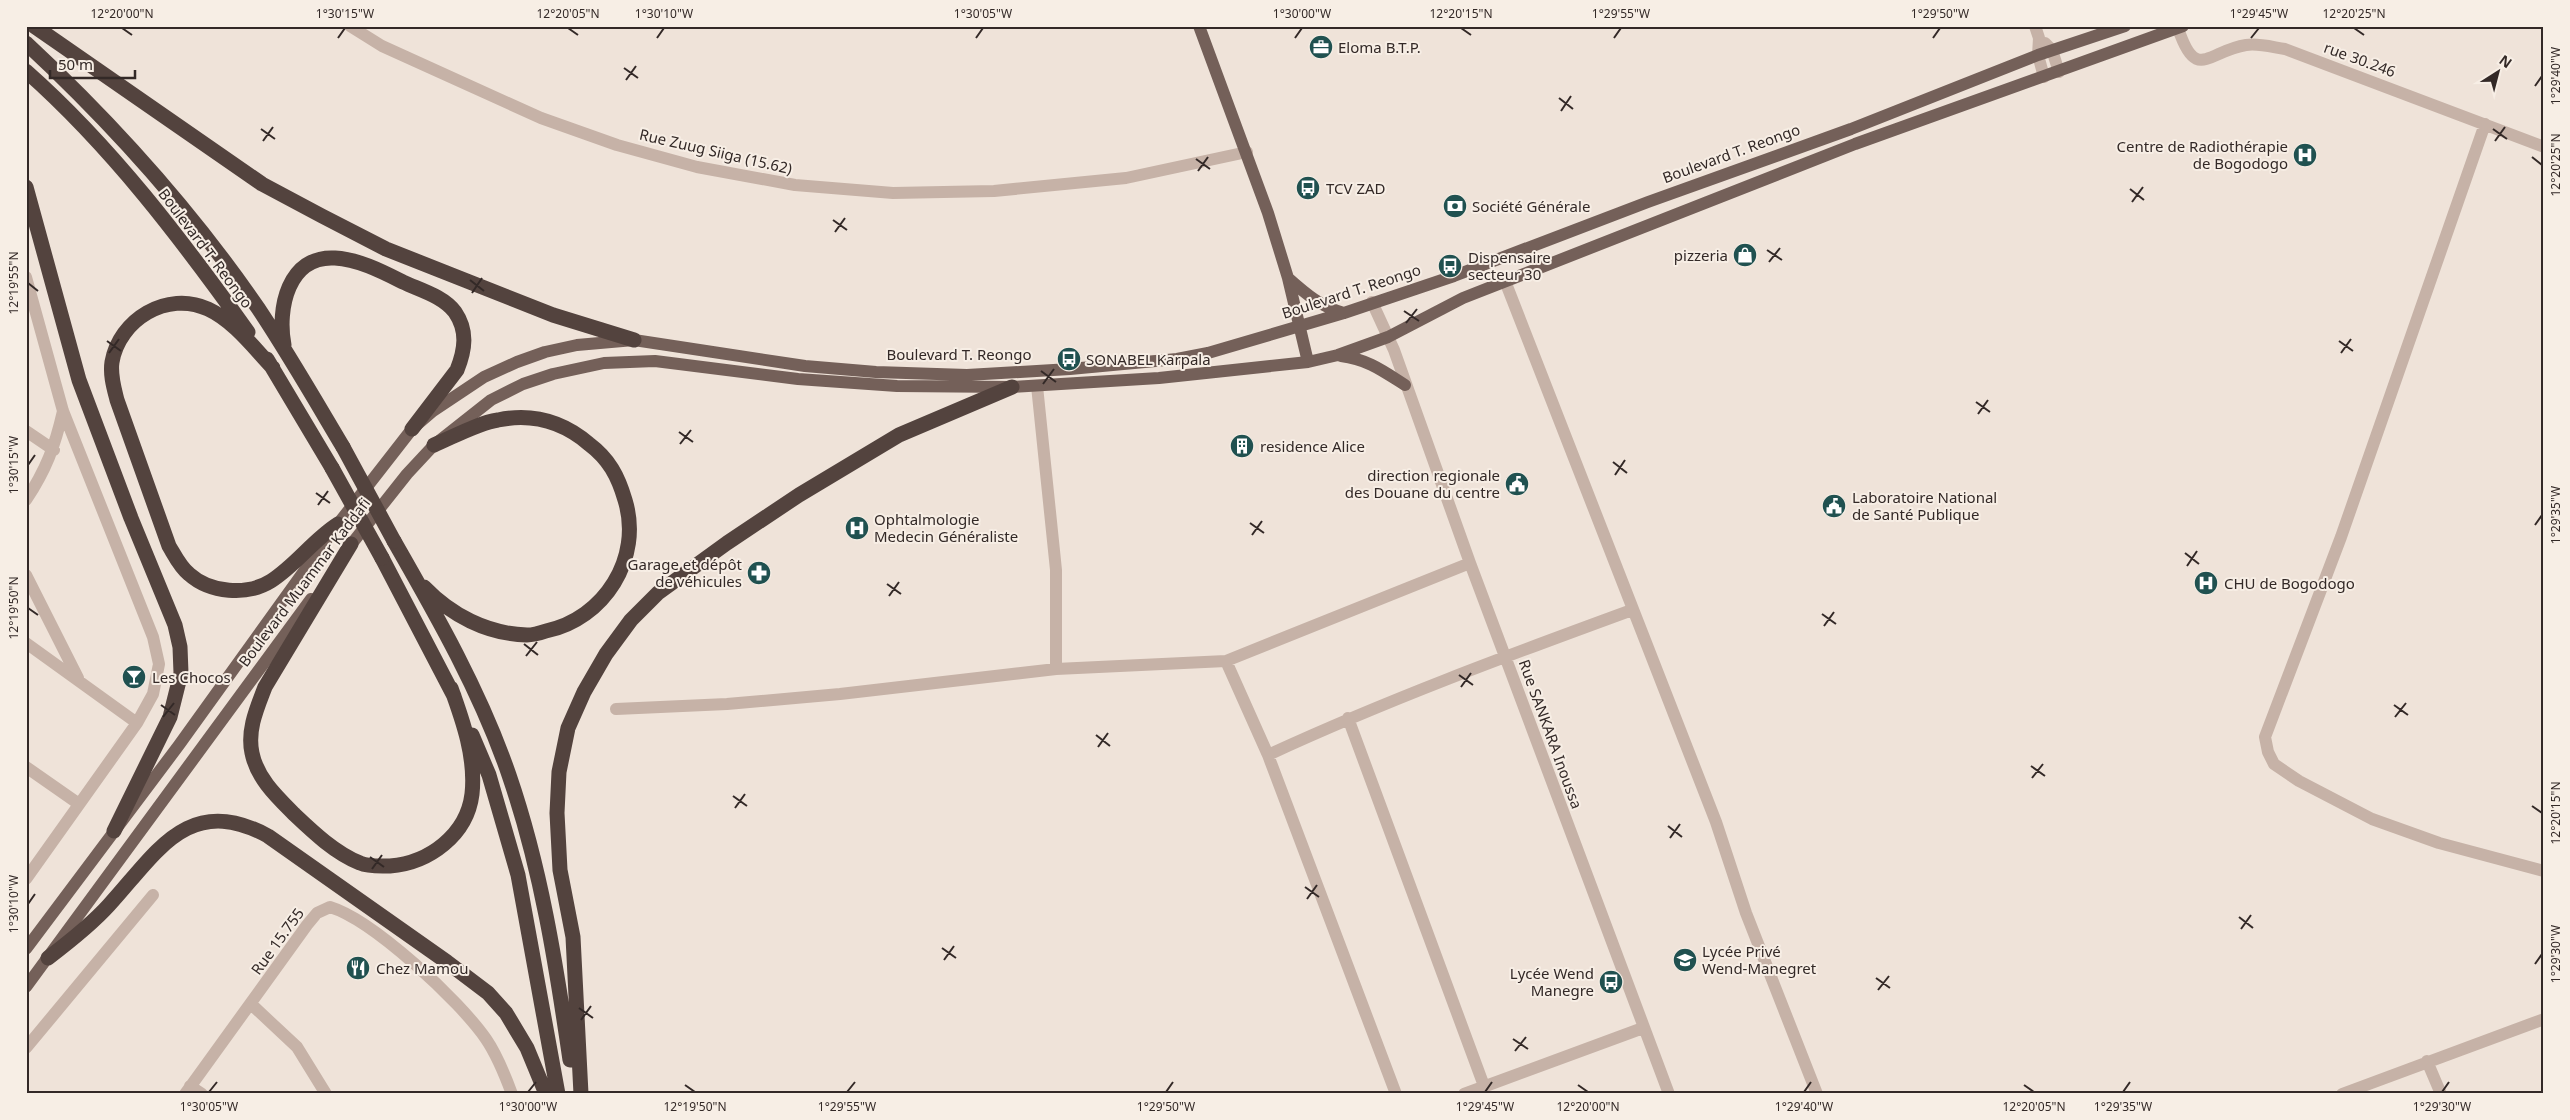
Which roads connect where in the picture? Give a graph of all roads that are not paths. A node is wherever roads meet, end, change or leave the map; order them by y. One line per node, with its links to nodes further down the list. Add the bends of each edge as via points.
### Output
1 (34, 26): 25 (highway, via 262,184 322,216 386,249 553,315)
2 (350, 26): 15 (street, Rue Zuug Siiga (15.62), via 390,50 541,118 617,145 697,167 795,185 893,193 994,191 1126,178)
3 (1199, 26): 15 (main road)
4 (2125, 26): 8 (main road, Boulevard T. Reongo)
5 (2181, 27): 11 (main road, Boulevard T. Reongo); 13 (street, rue 30.246, via 2185,50 2192,57 2204,61 2246,45 2285,49)
6 (2037, 32): 8 (street); 9 (street)
7 (26, 43): 27 (highway, via 73,87 162,186 256,306)
8 (2052, 50): 9 (main road, Boulevard T. Reongo); 11 (street)
9 (2038, 55): 12 (street); 20 (main road, Boulevard T. Reongo, via 1851,129 1454,276)
10 (26, 71): 31 (highway, Boulevard T. Reongo, via 69,111 143,194 216,286)
11 (2059, 72): 12 (main road, Boulevard T. Reongo)
12 (2044, 77): 19 (main road, Boulevard T. Reongo, via 1855,144)
13 (2485, 124): 14 (street, rue 30.246); 60 (street, via 2341,537 2265,737 2274,764 2299,781 2372,819 2440,843)
14 (2543, 146)
15 (1247, 152): 18 (main road)
16 (26, 187): 59 (highway, via 79,380 175,625 180,647 181,673 170,717)
17 (26, 277): 21 (street)
18 (1288, 278): 22 (main road, via 1315,302); 23 (main road)
19 (1505, 281): 24 (main road, Boulevard T. Reongo, via 1463,298); 46 (street)
20 (1372, 302): 22 (main road, Boulevard T. Reongo); 24 (street, Rue SANKARA Inoussa)
21 (31, 310): 35 (street)
22 (1344, 313): 23 (main road, Boulevard T. Reongo)
23 (1298, 327): 25 (main road, Boulevard T. Reongo, via 1235,347 1177,359 967,375 805,366); 30 (main road)
24 (1388, 337): 28 (main road, Boulevard T. Reongo); 33 (street, Rue SANKARA Inoussa)
25 (634, 340): 26 (main road, Boulevard T. Reongo)
26 (577, 345): 36 (main road, Boulevard Muammar Kaddafi, via 545,352 484,377)
27 (286, 351): 36 (highway, via 281,319 283,304 290,284 307,264 321,259 350,261 383,272 436,297 455,312 463,329 464,349 457,370); 45 (highway, bridge)
28 (1338, 355): 30 (main road, Boulevard T. Reongo); 33 (main road, via 1376,365)
29 (655, 361): 34 (main road, Boulevard T. Reongo, via 808,380 897,386); 38 (main road, Boulevard Muammar Kaddafi, via 604,363 523,384 491,400)
30 (1308, 362): 32 (main road, Boulevard T. Reongo, via 1159,378)
31 (273, 368): 41 (highway, via 223,318 200,306 179,304 154,309 128,326 121,337 112,364 112,379 170,546 179,564 197,581 222,590 244,590 270,581 319,536); 52 (highway, Boulevard T. Reongo, bridge, via 332,468)
32 (1037, 386): 34 (main road, Boulevard T. Reongo); 50 (street, via 1056,570)
33 (1405, 386): 43 (street, Rue SANKARA Inoussa)
34 (1012, 387): 79 (highway, via 899,435 727,543 658,593 631,620 584,692 568,728 557,813 560,870 573,937)
35 (63, 411): 39 (street); 55 (street, via 153,637 159,664 153,694)
36 (412, 429): 41 (main road, Boulevard Muammar Kaddafi)
37 (26, 431): 39 (street)
38 (434, 444): 42 (main road, Boulevard Muammar Kaddafi); 45 (highway, via 496,420 518,417 540,418 574,431 600,453 618,478 631,528 629,547 616,582 592,609 565,627 528,635 490,630 460,617)
39 (54, 450): 40 (street)
40 (26, 500)
41 (338, 524): 59 (main road, Boulevard Muammar Kaddafi)
42 (351, 544): 52 (highway, via 265,687 255,712 251,735 257,771 274,795 307,826 341,853 362,864 399,865 430,855 448,842 464,818 472,795 472,767 464,726); 64 (main road, Boulevard Muammar Kaddafi)
43 (1470, 562): 48 (street, Rue SANKARA Inoussa); 49 (street)
44 (26, 575): 51 (street)
45 (414, 577): 78 (highway, via 462,664 509,775 548,920)
46 (1632, 610): 48 (street); 83 (street, via 1716,822 1746,913)
47 (26, 643): 51 (street)
48 (1505, 656): 54 (street); 68 (street, Rue SANKARA Inoussa)
49 (1226, 662): 50 (street); 56 (street)
50 (1056, 669): 53 (street, via 831,695)
51 (78, 679): 55 (street)
52 (451, 688): 77 (highway, via 489,775 518,874)
53 (616, 709)
54 (1348, 718): 56 (street); 72 (street)
55 (136, 723): 58 (street)
56 (1268, 755): 80 (street)
57 (26, 767): 58 (street)
58 (80, 804): 61 (street)
59 (114, 831): 63 (main road, Boulevard Muammar Kaddafi)
60 (2544, 871)
61 (26, 879)
62 (153, 895): 69 (street)
63 (26, 949)
64 (48, 958): 65 (main road, Boulevard Muammar Kaddafi); 76 (highway, via 108,906 173,836 193,826 213,822 250,826 488,993 506,1013 527,1048)
65 (26, 987)
66 (251, 1004): 71 (street, Rue 15.755); 74 (street, via 297,1047); 75 (street, Rue 15.755, via 317,913 330,907 345,911 449,994 486,1039)
67 (2544, 1019): 70 (street)
68 (1643, 1028): 72 (street); 82 (street, Rue SANKARA Inoussa)
69 (26, 1048)
70 (2427, 1061): 84 (street); 85 (street)
71 (188, 1090): 73 (street)
72 (1486, 1090): 81 (street)
73 (202, 1094)
74 (326, 1094)
75 (512, 1094)
76 (546, 1094)
77 (558, 1094)
78 (576, 1094)
79 (580, 1094)
80 (1396, 1094)
81 (1464, 1094)
82 (1669, 1094)
83 (1817, 1094)
84 (2342, 1094)
85 (2441, 1094)

